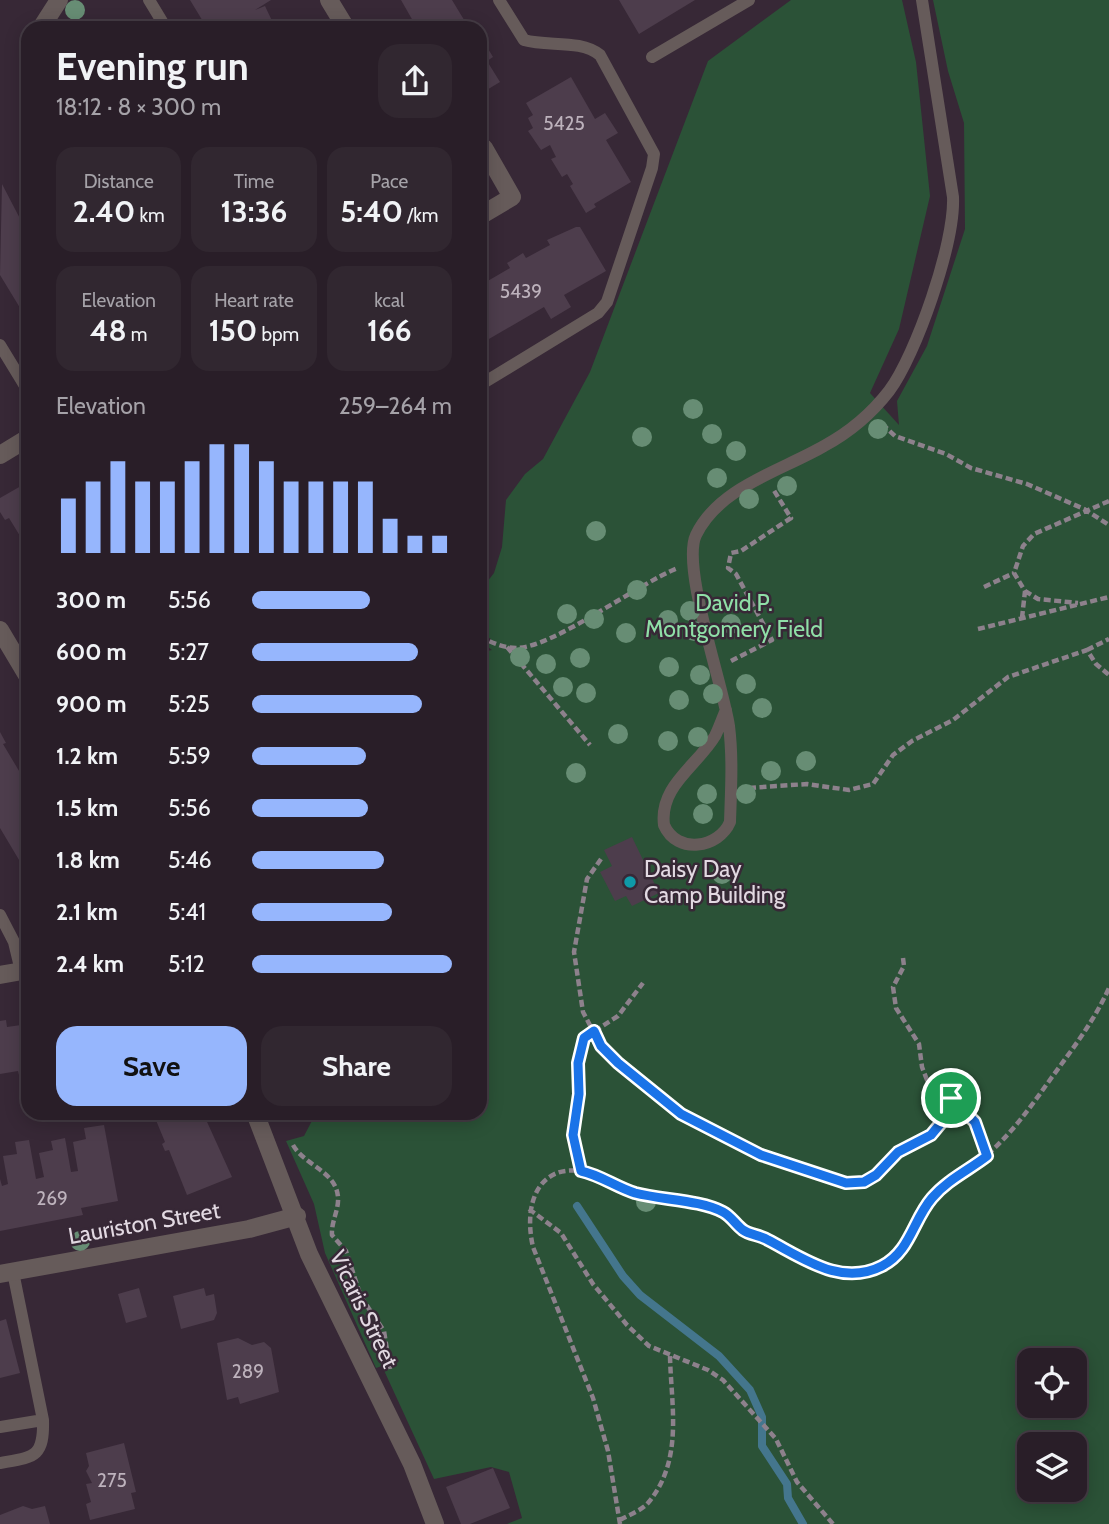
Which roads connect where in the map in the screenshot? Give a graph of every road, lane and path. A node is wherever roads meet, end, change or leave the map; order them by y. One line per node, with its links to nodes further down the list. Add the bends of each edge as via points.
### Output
1 (59, 0): 7 (street)
2 (149, 0): 8 (lane)
3 (329, 0): 9 (street)
4 (499, 0): 15 (lane, via 524,40 581,46 600,55 654,154 607,302 598,313)
5 (749, 0): 10 (lane)
6 (922, 0): 16 (lane, via 949,165 952,222 944,262 912,345 890,390)
7 (46, 21)
8 (162, 21)
9 (342, 21)
10 (652, 57)
11 (487, 153): 12 (street, via 512,197)
12 (487, 212)
13 (0, 345): 14 (lane)
14 (21, 380)
15 (487, 381)
16 (869, 412): 21 (path, via 895,436); 23 (lane, via 826,445 724,501 695,536)
17 (21, 442): 18 (street)
18 (0, 455)
19 (1109, 500): 21 (path)
20 (782, 504): 37 (path, via 791,518 731,553 727,568 736,574 772,640)
21 (1084, 509): 22 (path); 24 (path, via 1034,534 1023,546)
22 (1109, 525)
23 (691, 562): 34 (path, via 532,645); 37 (lane)
24 (1014, 573): 25 (path); 26 (path)
25 (984, 587)
26 (1025, 591): 28 (path, via 1038,599); 29 (path)
27 (1109, 597): 28 (path)
28 (1082, 603): 29 (path)
29 (1022, 618): 30 (path)
30 (978, 629)
31 (0, 630): 36 (street)
32 (487, 639): 34 (path)
33 (1109, 639): 35 (path)
34 (507, 646): 40 (path)
35 (1087, 650): 38 (path); 41 (path, via 1008,677 953,720 893,755 873,784 849,790 786,784)
36 (21, 665)
37 (718, 667): 39 (lane)
38 (1109, 675)
39 (726, 710): 41 (lane); 41 (lane, via 715,736 670,792 663,814 667,831 687,844 713,842 730,822)
40 (590, 745)
41 (731, 790)
42 (601, 859): 50 (path, via 584,889 573,952 583,1012)
43 (0, 915): 45 (lane)
44 (903, 958): 51 (path, via 892,996 896,1008 919,1044 927,1080)
45 (21, 962)
46 (21, 971): 47 (street)
47 (0, 975)
48 (643, 983): 50 (path, via 618,1016)
49 (1109, 988): 54 (path, via 1086,1032 1019,1125)
50 (594, 1031): 51 (path, via 618,1063 681,1114 772,1160 846,1183 870,1178 898,1152 931,1135 946,1117); 55 (path, via 584,1038 578,1063 573,1135)
51 (951, 1098): 54 (path, via 975,1122)
52 (258, 1120): 57 (street, Vicaris Street)
53 (291, 1142): 60 (path, via 304,1160 337,1187 332,1236 346,1251 361,1297 384,1331 389,1350 388,1382)
54 (987, 1156): 55 (path, via 934,1195 899,1254 867,1272 849,1273 793,1256 713,1208 631,1192)
55 (581, 1171): 56 (path, via 552,1175 538,1185)
56 (530, 1209): 59 (path, via 561,1233 593,1284 627,1325 649,1346); 64 (path, via 533,1247 596,1411)
57 (297, 1216): 58 (street, Lauriston Street, via 249,1229); 60 (street, Vicaris Street, via 310,1254)
58 (6, 1273): 61 (lane)
59 (670, 1356): 64 (path, via 672,1455 647,1504); 66 (path, via 723,1380 776,1439 797,1482)
60 (380, 1400): 65 (street, Vicaris Street, via 412,1464)
61 (43, 1420): 62 (lane); 63 (lane, via 42,1446 36,1454)
62 (0, 1427)
63 (0, 1463)
64 (620, 1522)
65 (434, 1524)
66 (833, 1524)

